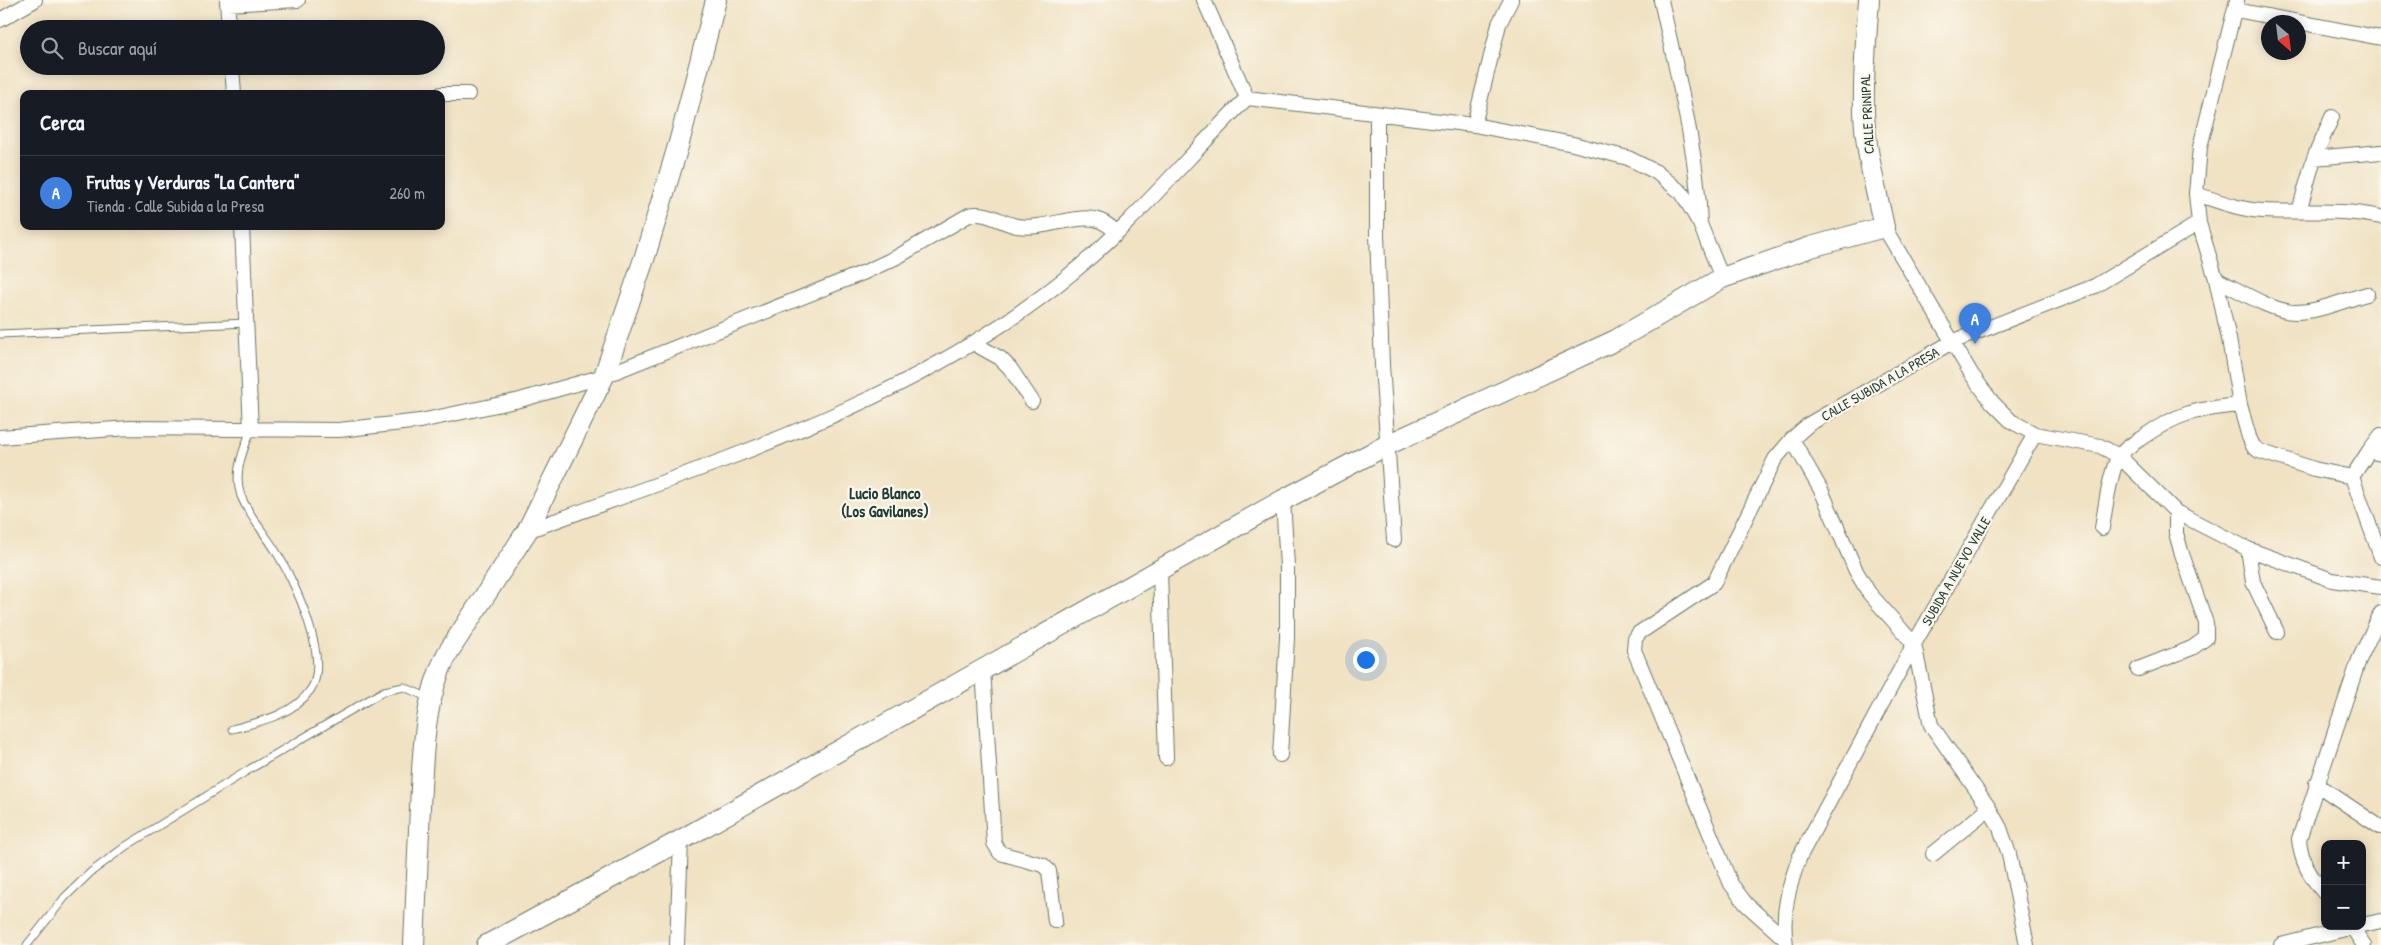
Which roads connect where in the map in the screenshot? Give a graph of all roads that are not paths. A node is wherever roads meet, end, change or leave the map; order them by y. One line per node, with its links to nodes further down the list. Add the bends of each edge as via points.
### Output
1 (35, 0): 10 (street)
2 (298, 0): 8 (street)
3 (716, 0): 38 (street, via 679,143)
4 (1204, 0): 17 (street)
5 (1511, 0): 20 (street, via 1499,24)
6 (1662, 0): 27 (street, via 1693,149 1699,186)
7 (1869, 0): 28 (street, CALLE PRINIPAL, via 1864,49 1864,112 1870,166)
8 (227, 2): 11 (street)
9 (2236, 5): 12 (street); 23 (street, via 2200,147)
10 (0, 20)
11 (228, 20)
12 (2381, 38)
13 (233, 75): 14 (street)
14 (234, 90)
15 (445, 94): 16 (street)
16 (468, 94)
17 (1247, 98): 18 (street); 30 (street)
18 (1377, 114): 20 (street); 46 (street, via 1377,245)
19 (2332, 117): 22 (street)
20 (1474, 125): 27 (street, via 1628,158 1656,172 1682,193)
21 (2381, 152): 22 (street)
22 (2314, 158): 24 (street)
23 (2196, 194): 24 (street, via 2261,212); 26 (street)
24 (2299, 211): 25 (street, via 2361,212)
25 (2381, 217)
26 (2200, 223): 32 (street); 36 (street, CALLE SUBIDA A LA PRESA, via 2095,286)
27 (1700, 224): 31 (street)
28 (1884, 227): 31 (street); 36 (street)
29 (242, 230): 34 (street)
30 (1118, 232): 37 (street, via 1068,277); 38 (street, via 1094,219 1083,218 1032,228 1011,225 976,213 865,272)
31 (1722, 278): 46 (street, via 1616,340)
32 (2216, 279): 33 (street, via 2280,310 2293,312 2309,311); 40 (street)
33 (2367, 294)
34 (247, 323): 35 (lane); 41 (street)
35 (0, 334)
36 (1952, 342): 42 (street, via 1992,402 2011,421); 45 (street, CALLE SUBIDA A LA PRESA, via 1809,424)
37 (973, 343): 39 (street, via 1000,358); 53 (street, via 907,382 828,418)
38 (604, 376): 41 (street, via 520,400 420,421 339,430); 53 (street)
39 (1032, 401)
40 (2240, 405): 48 (street, via 2200,408 2183,414 2156,427); 49 (street, via 2252,446 2268,455)
41 (250, 430): 44 (street, via 130,428); 65 (lane, via 238,474 241,495 252,518 292,578 312,631 316,662 312,688 295,705 270,719)
42 (2034, 434): 48 (street, via 2100,446); 61 (street, SUBIDA A NUEVO VALLE)
43 (2381, 435): 47 (street)
44 (0, 437)
45 (1792, 439): 61 (street, via 1822,492 1856,571 1869,593); 79 (street, CALLE SUBIDA A LA PRESA, via 1775,459 1714,583 1639,633 1634,650 1731,884 1746,904)
46 (1387, 444): 50 (street); 54 (street)
47 (2375, 453): 49 (street)
48 (2119, 456): 51 (street); 52 (street)
49 (2352, 477): 56 (street)
50 (1283, 500): 57 (street); 66 (street, via 1287,638)
51 (2176, 512): 55 (street); 63 (street, via 2176,533 2206,623 2206,638 2192,648)
52 (2102, 528)
53 (527, 531): 64 (street, via 447,654)
54 (1394, 540)
55 (2248, 549): 58 (street, via 2332,580); 60 (street, via 2253,582)
56 (2381, 557)
57 (1160, 571): 62 (street); 67 (street)
58 (2381, 586)
59 (2381, 613): 68 (street, via 2359,660)
60 (2277, 632)
61 (1914, 644): 69 (street, via 1931,725); 79 (street, SUBIDA A NUEVO VALLE, via 1800,856 1788,886)
62 (982, 669): 71 (street); 75 (street, via 994,843 1000,853 1043,865 1049,871)
63 (2138, 669)
64 (429, 699): 80 (lane, via 404,688 384,691 250,769 126,846 91,872 65,897); 81 (street, via 422,766)
65 (232, 729)
66 (1280, 755)
67 (1166, 758)
68 (2316, 784): 70 (street); 73 (street, via 2299,838 2301,858 2310,877)
69 (1989, 808): 72 (street); 84 (street, via 2009,854)
70 (2380, 827)
71 (681, 840): 82 (street); 83 (street)
72 (1933, 854)
73 (2321, 889)
74 (2381, 920): 76 (street)
75 (1055, 921)
76 (2366, 924)
77 (2340, 930): 85 (street)
78 (2358, 930): 86 (street)
79 (1786, 942)
80 (27, 945)
81 (414, 945)
82 (487, 945)
83 (677, 945)
84 (2027, 945)
85 (2281, 945)
86 (2364, 945)

